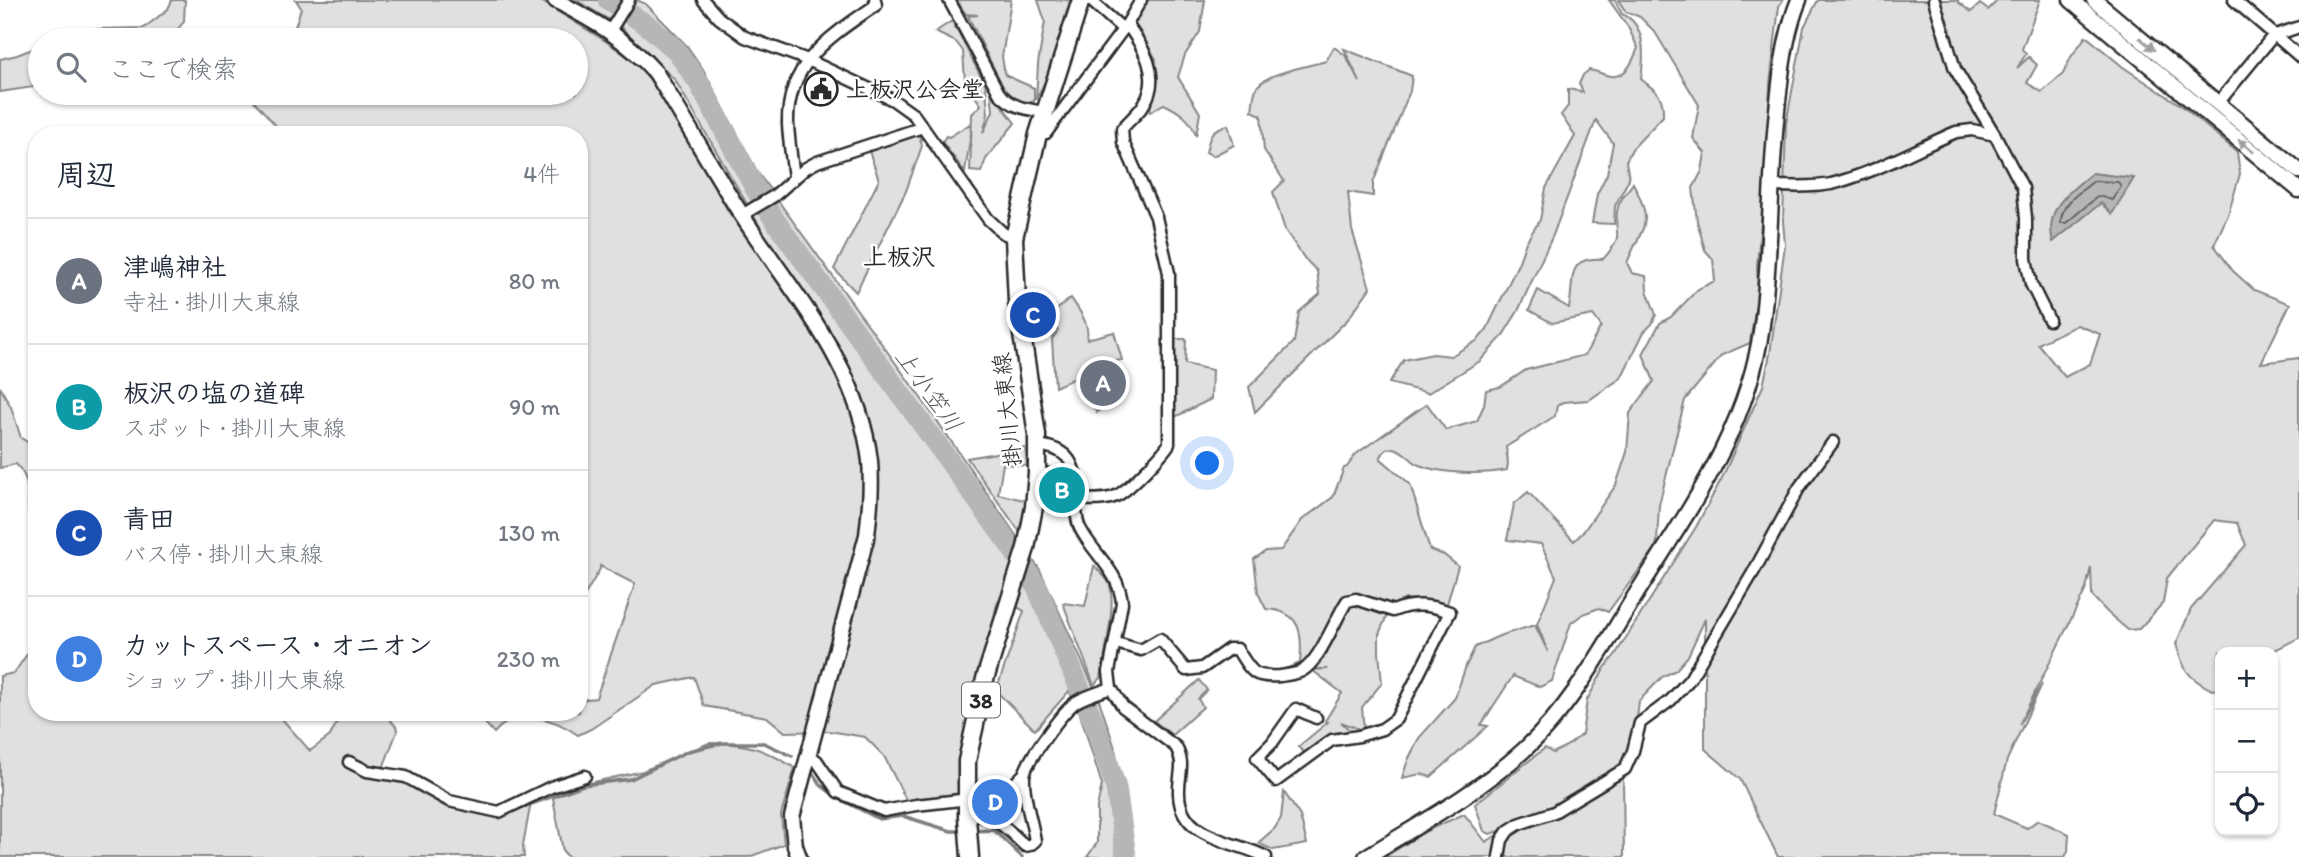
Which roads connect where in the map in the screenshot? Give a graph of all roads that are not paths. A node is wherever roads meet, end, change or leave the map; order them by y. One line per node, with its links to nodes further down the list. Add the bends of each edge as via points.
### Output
1 (555, 0): 15 (street)
2 (629, 0): 15 (street)
3 (703, 0): 20 (street, via 745,37)
4 (874, 0): 20 (street, via 876,5 828,38)
5 (949, 0): 14 (street)
6 (1081, 0): 22 (main road, 掛川大東線 / 38)
7 (1090, 0): 16 (street)
8 (1141, 0): 16 (street)
9 (1799, 0): 28 (street, via 1781,71)
10 (1934, 0): 25 (street, via 1955,68)
11 (2071, 0): 29 (street, one-way to 11)
12 (2094, 0): 21 (street, one-way to 21)
13 (2234, 0): 18 (street)
14 (955, 5): 22 (street, via 999,93 1020,108)
15 (612, 27): 30 (street, via 656,73)
16 (1125, 27): 24 (street, via 1046,132); 36 (street, via 1144,49 1151,68 1151,89 1144,105 1122,129 1123,142 1156,218 1168,273 1169,444 1118,495)
17 (2299, 27): 18 (street)
18 (2273, 36): 19 (street); 21 (street)
19 (2299, 56)
20 (808, 60): 23 (street, via 894,100); 27 (street, via 792,88 788,122)
21 (2218, 103): 26 (street)
22 (1045, 112): 24 (main road, 掛川大東線 / 38)
23 (923, 127): 27 (street, via 817,162); 31 (street, via 988,219)
24 (1038, 134): 31 (main road, 掛川大東線 / 38)
25 (1995, 135): 28 (street, via 1956,132 1830,184); 32 (street, via 2023,187 2031,284)
26 (2299, 171)
27 (794, 178): 30 (street)
28 (1771, 186): 48 (street, via 1767,277 1753,373 1713,472 1587,674 1546,727 1490,779)
29 (2299, 190)
30 (742, 215): 40 (street, via 824,335 845,374 858,405 870,463 867,535)
31 (1014, 238): 34 (main road, 掛川大東線 / 38, via 1017,301)
32 (2049, 320)
33 (1833, 442): 49 (street, via 1799,488 1690,679 1640,723 1625,769 1554,812 1508,831)
34 (1037, 445): 35 (main road, 掛川大東線 / 38); 36 (street, via 1064,453 1076,475)
35 (1037, 473): 36 (street, via 1059,476 1069,483); 44 (main road, 掛川大東線 / 38, via 1026,548 985,679 967,761)
36 (1074, 495): 37 (street, via 1081,530 1115,577 1121,593)
37 (1116, 643): 38 (street, via 1109,672); 39 (street, via 1141,650 1160,639 1186,670 1202,668 1229,649 1237,649 1250,669 1262,677 1275,676 1303,670 1315,658 1347,601 1356,599 1393,611 1418,604 1450,612 1396,719 1382,729 1332,740 1276,781 1257,758 1296,709)
38 (1111, 688): 42 (street, via 1075,703 1036,750); 47 (street, via 1123,706 1176,747 1183,767 1180,806 1188,821 1213,838)
39 (1316, 718)
40 (808, 754): 44 (street, via 838,792 884,811 916,804); 46 (street, via 792,817)
41 (349, 762): 43 (street, via 367,771 406,777 449,801 499,812)
42 (1023, 775): 44 (street, via 1014,784 978,798); 44 (street, via 1035,841 1031,845 1025,846 995,820)
43 (585, 776)
44 (967, 810): 45 (main road, 掛川大東線 / 38)
45 (970, 850)
46 (799, 857)
47 (1266, 857)
48 (1366, 857)
49 (1499, 857)

